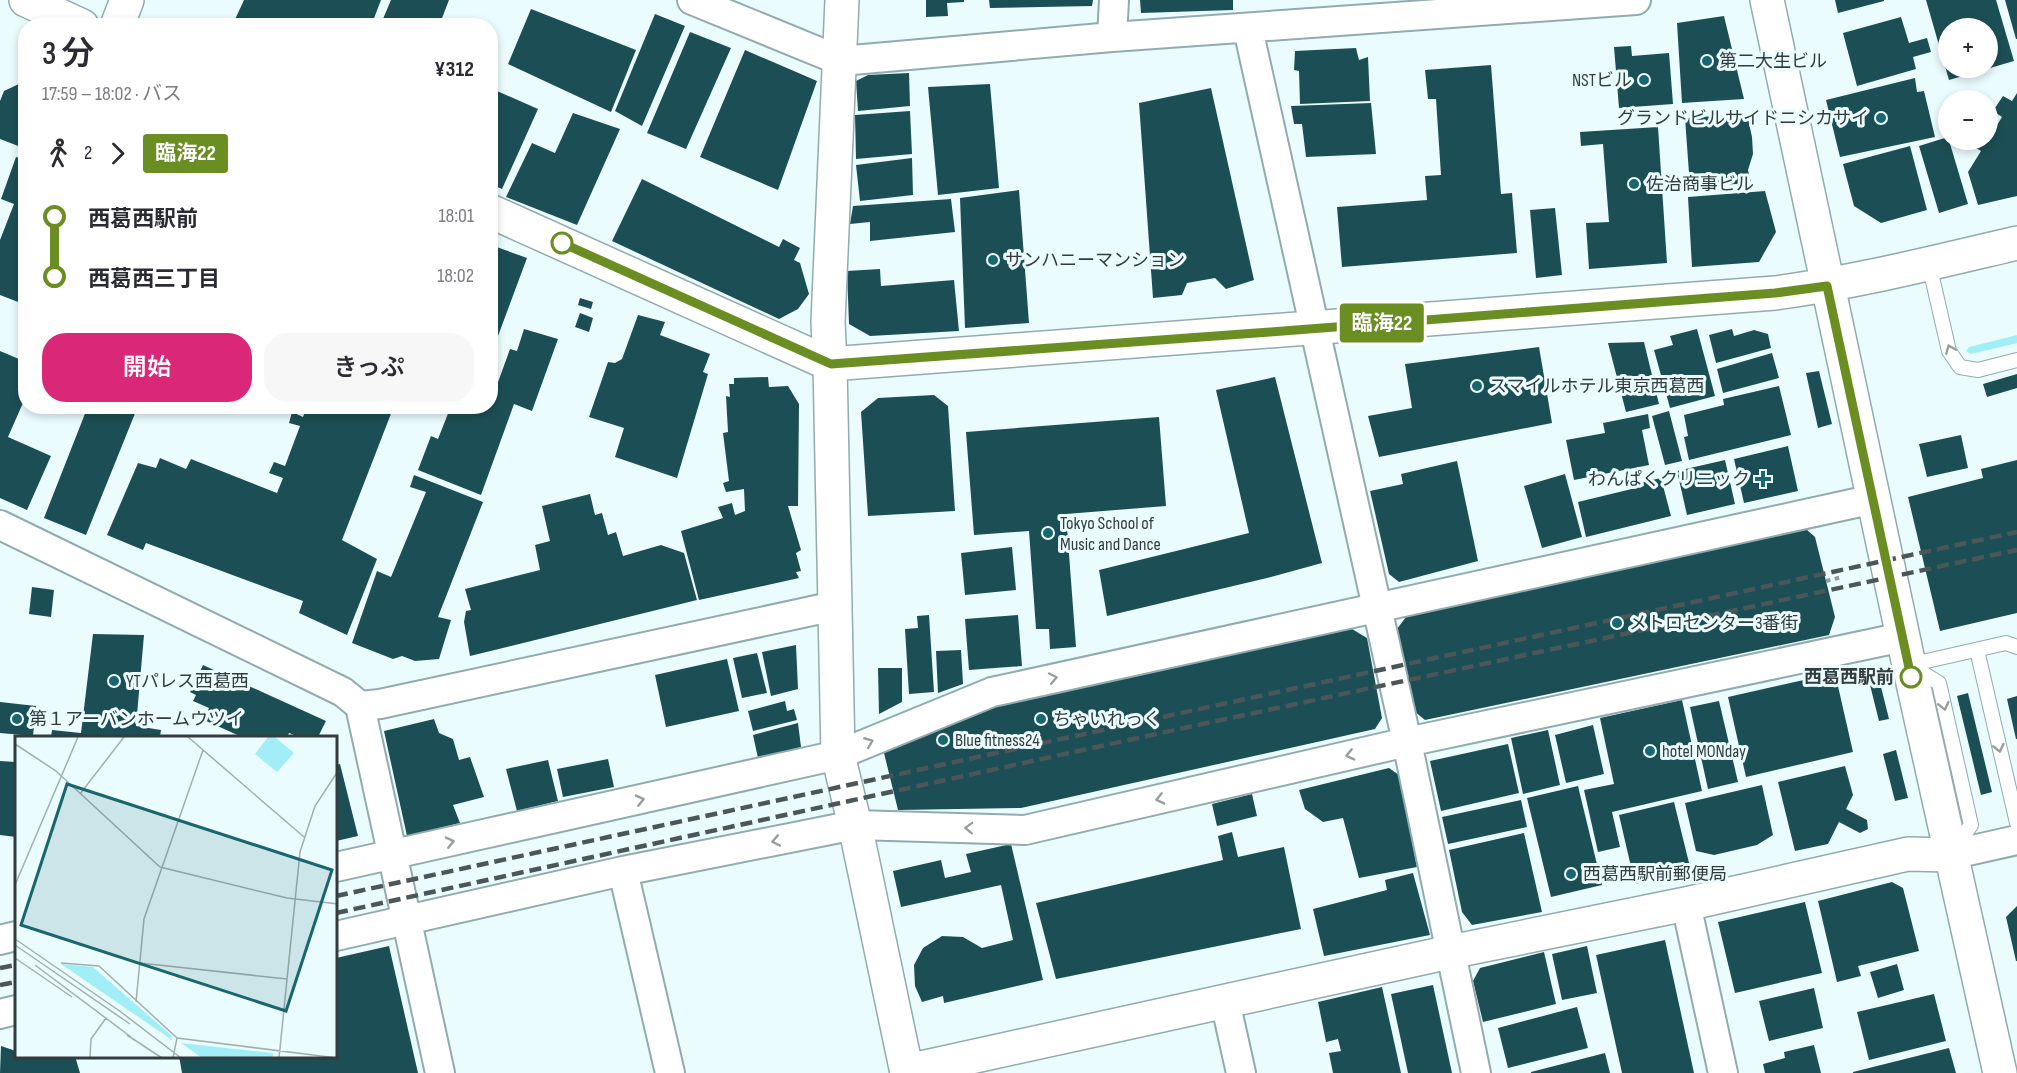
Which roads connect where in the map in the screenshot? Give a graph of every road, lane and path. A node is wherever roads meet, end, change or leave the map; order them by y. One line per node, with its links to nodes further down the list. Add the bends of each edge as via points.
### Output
1 (26, 0): 9 (street)
2 (127, 0): 10 (street)
3 (692, 0): 13 (street)
4 (842, 0): 13 (street)
5 (1114, 0): 12 (street)
6 (1636, 0): 8 (street)
7 (1767, 0): 17 (street)
8 (1481, 5): 11 (street)
9 (65, 18)
10 (120, 18)
11 (1248, 29): 12 (street); 18 (street)
12 (1112, 37): 13 (street)
13 (841, 61): 20 (street, via 828,322)
14 (498, 215): 20 (street)
15 (2017, 243): 16 (street)
16 (1929, 264): 17 (street); 19 (lane, one-way to 16, via 1978,370 1960,367 1949,351)
17 (1827, 286): 18 (street); 21 (street)
18 (1314, 329): 20 (street); 26 (street)
19 (2017, 360)
20 (831, 364): 25 (street)
21 (1874, 499): 26 (street); 29 (street)
22 (0, 525): 30 (street, via 343,692)
23 (1842, 577): 24 (path)
24 (1826, 581)
25 (835, 606): 30 (street); 32 (street)
26 (1377, 607): 31 (street); 32 (street, one-way to 26, via 992,692)
27 (2017, 647): 28 (lane, via 2006,643)
28 (1977, 650): 29 (lane); 33 (lane, one-way to 33)
29 (1906, 651): 31 (street); 37 (street)
30 (360, 706): 36 (street)
31 (1407, 742): 34 (street, one-way to 34, via 1025,830); 45 (street)
32 (838, 755): 34 (street); 36 (street, one-way to 32)
33 (2017, 823)
34 (855, 825): 39 (street, one-way to 39); 49 (street)
35 (2017, 840): 37 (street)
36 (393, 855): 38 (street); 41 (street)
37 (1950, 855): 40 (street, via 1908,854); 55 (street)
38 (338, 867)
39 (623, 871): 41 (street); 51 (street)
40 (1686, 904): 45 (street); 54 (street)
41 (407, 919): 43 (street); 50 (street)
42 (15, 936): 44 (street)
43 (338, 936)
44 (0, 940)
45 (1450, 952): 46 (street); 53 (street)
46 (1225, 1002): 49 (street); 52 (street)
47 (15, 1010): 48 (street)
48 (0, 1014)
49 (907, 1072)
50 (441, 1073)
51 (670, 1073)
52 (1241, 1073)
53 (1476, 1073)
54 (1723, 1073)
55 (2000, 1073)

